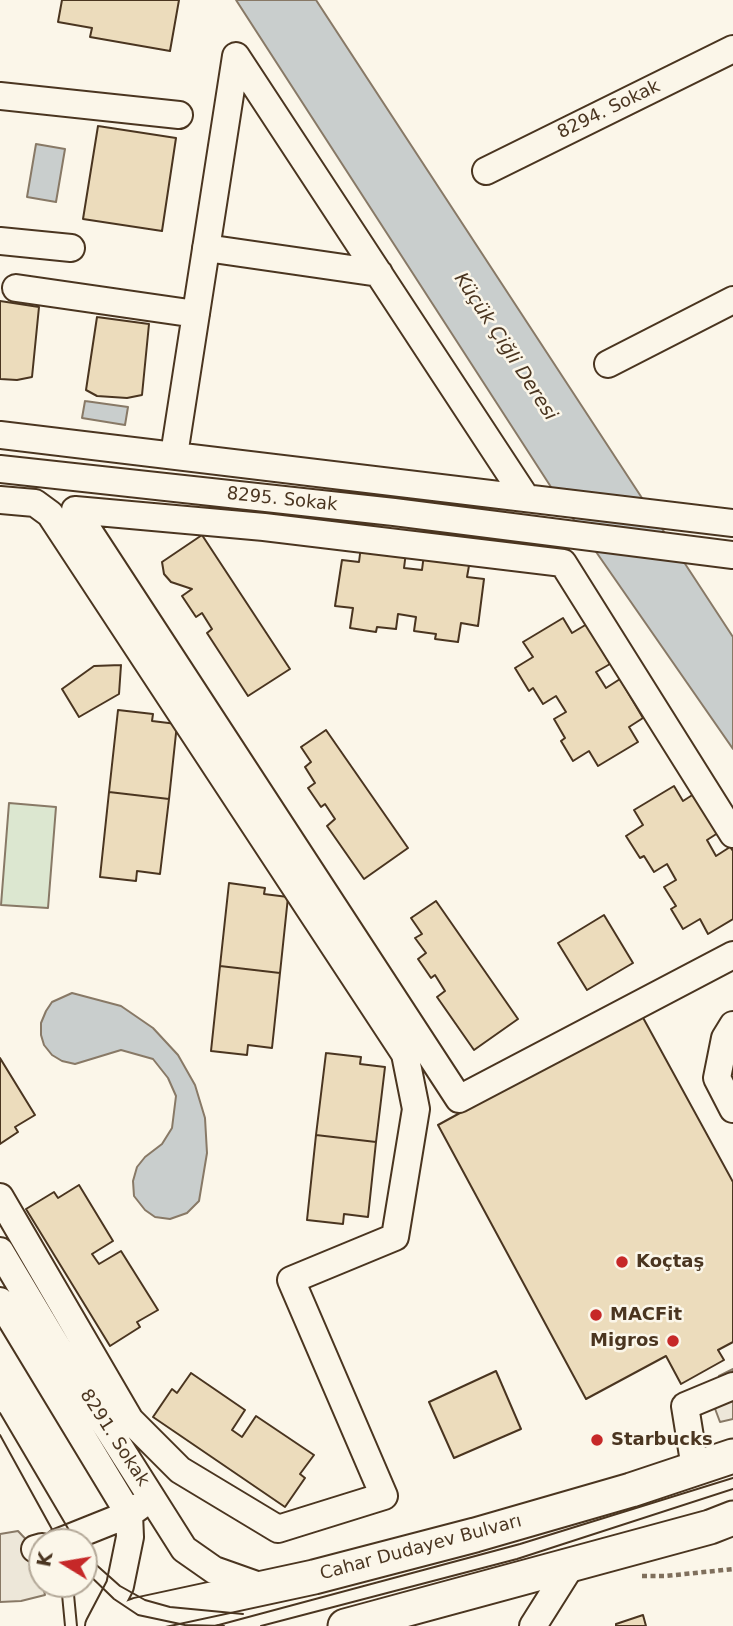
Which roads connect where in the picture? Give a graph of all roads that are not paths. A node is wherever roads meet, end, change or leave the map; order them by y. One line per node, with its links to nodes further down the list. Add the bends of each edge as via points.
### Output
1 (733, 49): 4 (street, 8294. Sokak)
2 (0, 96): 3 (street)
3 (179, 115)
4 (486, 171)
5 (0, 241): 6 (street)
6 (71, 248)
7 (206, 248): 8 (street); 8 (street, via 236,55); 11 (street)
8 (379, 273): 17 (street)
9 (16, 288): 11 (street)
10 (733, 300): 12 (street)
11 (196, 314): 14 (street)
12 (608, 364)
13 (0, 435): 14 (street, 8295. Sokak)
14 (174, 456): 17 (street, 8295. Sokak)
15 (0, 469): 16 (street, 8295. Sokak)
16 (247, 496): 19 (street, 8295. Sokak); 21 (street)
17 (535, 499): 20 (street, 8295. Sokak)
18 (0, 500): 33 (street, via 35,503 50,514 405,1054 416,1109 395,1237 291,1280 384,1496 278,1529)
19 (289, 500): 21 (street); 22 (street, 8295. Sokak)
20 (733, 523)
21 (264, 527): 23 (street, via 563,563); 24 (street, via 75,510 458,1099)
22 (733, 555)
23 (733, 834)
24 (733, 955)
25 (733, 1025): 26 (street, via 725,1038 717,1078)
26 (733, 1109)
27 (0, 1197): 33 (street, via 130,1420)
28 (0, 1251): 34 (street, 8291. Sokak)
29 (0, 1301): 35 (street, 8291. Sokak)
30 (733, 1386): 32 (street, via 685,1406)
31 (733, 1456): 32 (main road, Cahar Dudayev Bulvarı)
32 (695, 1468): 39 (main road, Cahar Dudayev Bulvarı, via 475,1535)
33 (180, 1470): 34 (street)
34 (152, 1497): 35 (street); 39 (street, 8291. Sokak, via 184,1549 214,1570)
35 (129, 1514): 37 (street); 40 (street, 8291. Sokak, via 130,1537 120,1586)
36 (733, 1518): 38 (main road)
37 (92, 1528)
38 (572, 1564): 42 (main road); 43 (street)
39 (262, 1587): 41 (main road, Cahar Dudayev Bulvarı)
40 (99, 1626)
41 (106, 1626)
42 (345, 1626)
43 (533, 1626)

